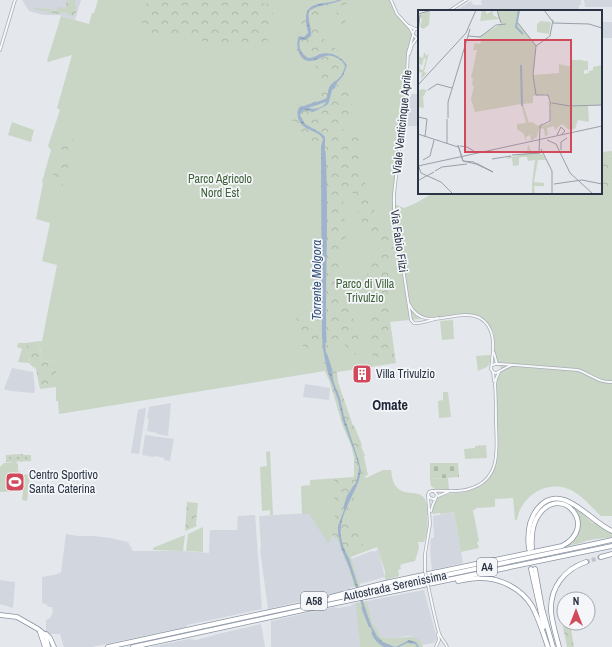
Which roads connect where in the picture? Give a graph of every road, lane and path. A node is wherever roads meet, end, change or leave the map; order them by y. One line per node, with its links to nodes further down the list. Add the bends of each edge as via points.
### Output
1 (15, 0): 9 (street)
2 (391, 0): 5 (street)
3 (466, 0): 4 (street)
4 (451, 10)
5 (406, 24): 6 (street); 7 (street)
6 (418, 28): 7 (street, Viale Venticinque Aprile, via 413,30)
7 (413, 34): 8 (street); 10 (street, Viale Venticinque Aprile)
8 (418, 38): 10 (street, Viale Venticinque Aprile, via 411,46)
9 (0, 50)
10 (408, 61): 11 (street, Viale Venticinque Aprile)
11 (396, 184): 12 (street, Via Fabio Filzi, via 394,210)
12 (408, 299): 13 (street, Via Fabio Filzi); 15 (street, Via Fabio Filzi)
13 (418, 315): 14 (street); 15 (street, via 413,315); 16 (street)
14 (438, 318): 16 (street); 17 (street, via 467,315 478,318 487,324 491,331)
15 (411, 320): 16 (street)
16 (418, 322)
17 (493, 350): 18 (street); 21 (street)
18 (497, 364): 19 (street); 21 (street); 23 (street, via 500,367)
19 (506, 364): 20 (street); 22 (street)
20 (512, 365): 22 (street); 25 (street, via 578,370 601,381)
21 (492, 366): 24 (street)
22 (503, 368): 23 (street)
23 (499, 371): 24 (street); 26 (street)
24 (493, 372): 26 (street)
25 (612, 382)
26 (495, 384): 28 (street, via 497,452 494,468 477,486)
27 (433, 491): 28 (street); 29 (street, via 429,492); 30 (street)
28 (452, 492): 30 (street)
29 (428, 496): 30 (street, via 431,499); 31 (street)
30 (436, 497): 31 (street)
31 (430, 514): 43 (street, bridge, via 425,571)
32 (612, 531): 39 (highway, via 568,501 550,500 540,506 532,517 528,529 530,548 533,527 539,515 551,504 559,503 571,508 578,522 574,536 562,546 399,580)
33 (612, 540): 39 (highway, Autostrada Serenissima / A4)
34 (612, 546): 38 (highway, Autostrada Serenissima / A4)
35 (612, 554): 36 (highway)
36 (601, 557)
37 (586, 562): 56 (highway, via 567,572 553,593 551,612)
38 (432, 584): 40 (highway, Autostrada Serenissima / A4, via 364,598); 54 (highway, via 480,578 498,580 510,586 522,594 532,607)
39 (362, 591): 40 (highway)
40 (355, 595): 44 (highway, Autostrada Serenissima / A4); 52 (highway, Autostrada Serenissima / A4)
41 (0, 616): 42 (highway, via 15,617)
42 (40, 630): 47 (highway); 48 (highway, via 46,638); 49 (highway, via 48,636)
43 (438, 631): 45 (street); 46 (street)
44 (130, 642): 50 (highway); 51 (highway, Autostrada Serenissima / A4)
45 (445, 642): 46 (street); 53 (street)
46 (436, 645)
47 (45, 647)
48 (48, 647)
49 (54, 647)
50 (104, 647)
51 (108, 647)
52 (133, 647)
53 (447, 647)
54 (549, 647): 55 (highway, via 533,569)
55 (554, 647)
56 (559, 647)

